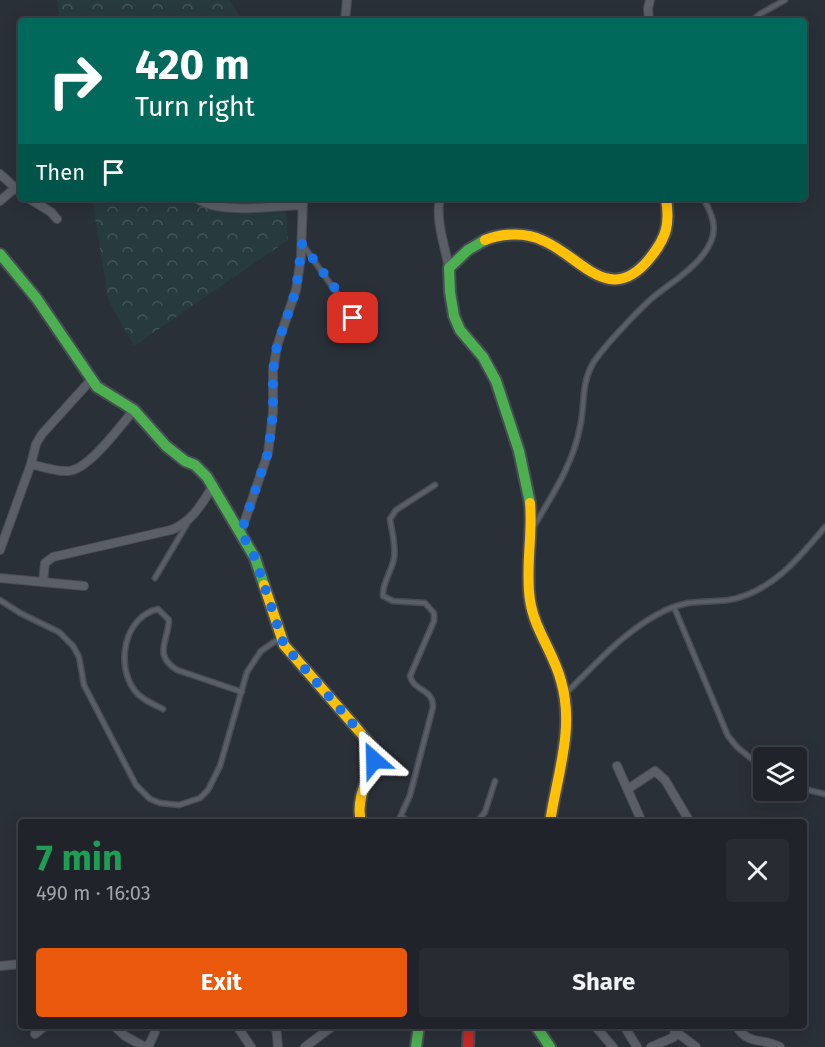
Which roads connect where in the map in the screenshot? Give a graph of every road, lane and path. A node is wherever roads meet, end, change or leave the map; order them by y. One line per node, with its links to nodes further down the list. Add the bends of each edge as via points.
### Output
1 (346, 0): 4 (street)
2 (650, 0): 5 (street)
3 (785, 0): 6 (lane)
4 (345, 18)
5 (649, 18)
6 (755, 18)
7 (0, 174): 8 (street)
8 (18, 190): 9 (street)
9 (0, 201)
10 (33, 201): 16 (street)
11 (200, 201): 12 (street, via 222,208)
12 (303, 201): 17 (street)
13 (440, 201): 19 (street)
14 (666, 201): 19 (main road, via 669,219 664,238 630,276 613,279 587,272 550,244 514,235 483,241)
15 (705, 201): 28 (lane, via 714,219 711,241 703,256 649,301 594,362 584,388 575,447 562,480)
16 (57, 219)
17 (302, 244): 20 (lane, via 348,309); 29 (street, via 296,290 273,370 268,453)
18 (0, 254): 21 (main road, via 37,299)
19 (449, 268): 28 (main road, via 453,315 495,378 508,416 529,494)
20 (360, 338)
21 (92, 380): 22 (main road, via 103,392); 23 (street, via 42,434)
22 (134, 410): 23 (street, via 79,469 68,471); 25 (main road, via 166,446 201,470)
23 (31, 464): 30 (street)
24 (435, 485): 47 (lane, via 392,514 394,558 382,590 387,599 425,603 434,613 410,676 411,683 429,693 433,706)
25 (213, 486): 26 (street); 29 (main road)
26 (189, 520): 32 (lane); 33 (street, via 171,530 53,557 45,563)
27 (825, 527): 36 (lane, via 767,586 731,599 697,600)
28 (530, 531): 39 (main road, via 530,604)
29 (241, 532): 37 (main road, via 255,558)
30 (0, 550)
31 (0, 578): 33 (street)
32 (155, 578)
33 (43, 582): 34 (street)
34 (84, 586)
35 (0, 600): 38 (lane, via 59,633 73,646 84,686 136,784 142,793 160,803 191,802 208,790 220,766)
36 (674, 607): 39 (lane, via 633,629); 41 (lane, via 728,736)
37 (281, 637): 38 (lane, via 253,661); 48 (main road, via 288,651 373,747 376,754 359,804)
38 (242, 692): 40 (lane, via 170,665 163,650 169,620 158,609 138,621 127,642 124,661 135,690)
39 (565, 695): 52 (main road, via 565,736)
40 (163, 709)
41 (753, 760)
42 (617, 766): 44 (street)
43 (495, 781): 51 (lane)
44 (627, 789): 53 (street); 54 (street, via 655,771 665,780)
45 (807, 790): 46 (lane)
46 (825, 794)
47 (401, 816): 49 (lane); 50 (lane)
48 (360, 819)
49 (400, 819)
50 (405, 819)
51 (479, 819)
52 (551, 819)
53 (641, 819)
54 (688, 819)
55 (18, 963): 56 (street)
56 (0, 966)
57 (41, 1029): 70 (street)
58 (117, 1029): 72 (street)
59 (156, 1029): 72 (street)
60 (239, 1029): 73 (street)
61 (276, 1029): 74 (street)
62 (329, 1029): 75 (street)
63 (417, 1029): 76 (main road)
64 (469, 1029): 77 (main road)
65 (538, 1029): 78 (main road)
66 (598, 1029): 79 (street)
67 (626, 1029): 80 (street)
68 (675, 1029): 81 (street, via 674,1037); 82 (street)
69 (738, 1029): 71 (street, via 750,1040)
70 (35, 1034)
71 (769, 1045): 83 (street)
72 (147, 1047)
73 (251, 1047)
74 (278, 1047)
75 (305, 1047)
76 (416, 1047)
77 (468, 1047)
78 (550, 1047)
79 (613, 1047)
80 (637, 1047)
81 (651, 1047)
82 (696, 1047)
83 (780, 1047)

